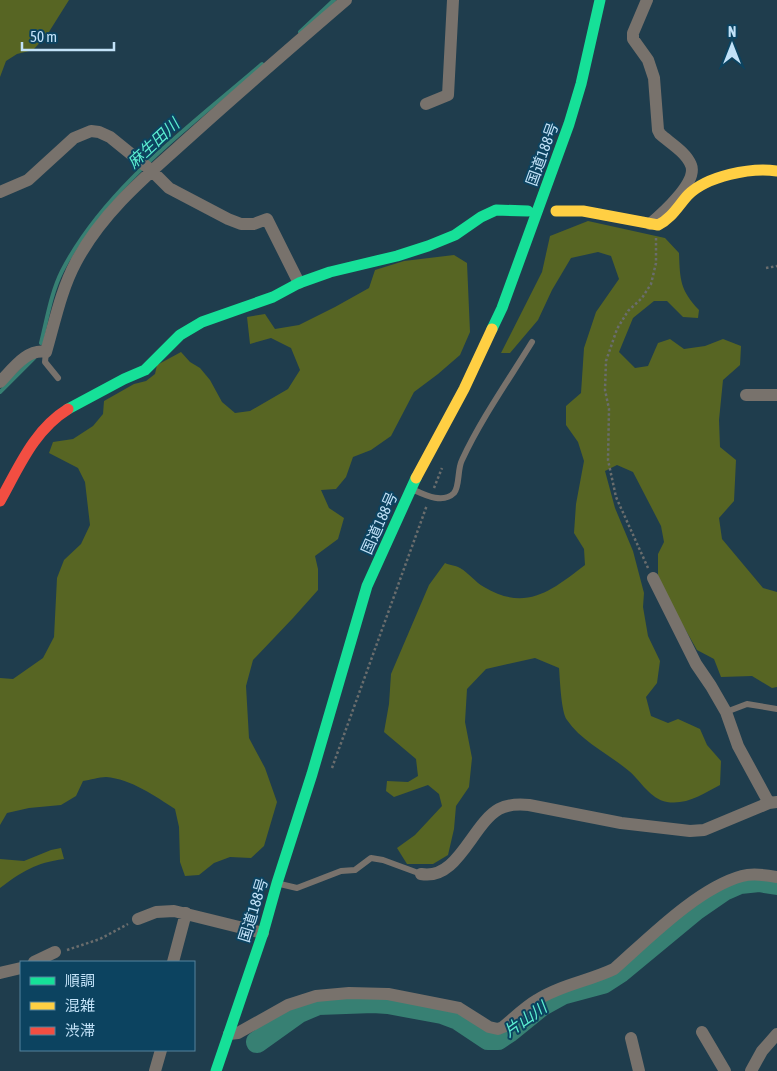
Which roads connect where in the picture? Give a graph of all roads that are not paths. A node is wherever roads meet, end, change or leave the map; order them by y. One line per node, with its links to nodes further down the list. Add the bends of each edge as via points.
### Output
1 (346, 0): 6 (street)
2 (453, 0): 5 (street, via 448,95)
3 (600, 0): 19 (main road, 国道188号, via 569,124 502,308 464,389)
4 (647, 0): 11 (street, via 633,39 648,60 654,78 656,122 660,134 686,156 692,167 691,178)
5 (426, 104)
6 (152, 171): 8 (street, via 110,137 91,131 74,138 28,180); 12 (street, via 168,188 228,220 254,224 267,220); 14 (street, via 117,204 93,233 76,262 64,286)
7 (777, 171): 11 (main road, via 751,171 707,182 694,190 666,222)
8 (0, 192)
9 (528, 211): 12 (main road, via 496,210 455,236)
10 (556, 211): 11 (main road, via 583,212)
11 (654, 224)
12 (299, 284): 20 (main road, via 273,297 202,322 180,335 145,370 66,410 49,423 32,443)
13 (532, 342): 19 (lane, via 473,436 460,464 458,485 453,494 444,498 430,497)
14 (46, 352): 15 (lane, via 45,362); 16 (street, via 29,354)
15 (58, 378)
16 (0, 382)
17 (746, 395): 18 (street)
18 (777, 395)
19 (411, 488): 27 (main road, 国道188号, via 367,586)
20 (0, 501)
21 (652, 578): 23 (street, via 696,664)
22 (777, 709): 23 (lane, via 747,704)
23 (726, 712): 24 (street, via 738,746)
24 (773, 802): 25 (street, via 704,830 690,831 631,825 529,804 513,804 498,809 486,820 455,860 442,870 430,876)
25 (421, 874): 27 (lane, via 372,858 355,870 342,871 298,888)
26 (777, 877): 37 (street, via 743,876 712,889 694,900 614,969 554,991 498,1029 489,1027 459,1008 366,992 316,996 288,1005)
27 (276, 883): 30 (main road, 国道188号)
28 (186, 913): 29 (street, via 156,912); 30 (street); 33 (street)
29 (138, 919)
30 (263, 933): 37 (main road, 国道188号)
31 (55, 952): 32 (street)
32 (36, 961)
33 (173, 961)
34 (20, 968): 35 (street)
35 (0, 973)
36 (702, 1032): 44 (street)
37 (229, 1034): 42 (main road, 国道188号)
38 (777, 1034): 45 (street, via 762,1051)
39 (630, 1038): 43 (street)
40 (161, 1051): 41 (street)
41 (155, 1071)
42 (216, 1071)
43 (638, 1071)
44 (725, 1071)
45 (752, 1071)

